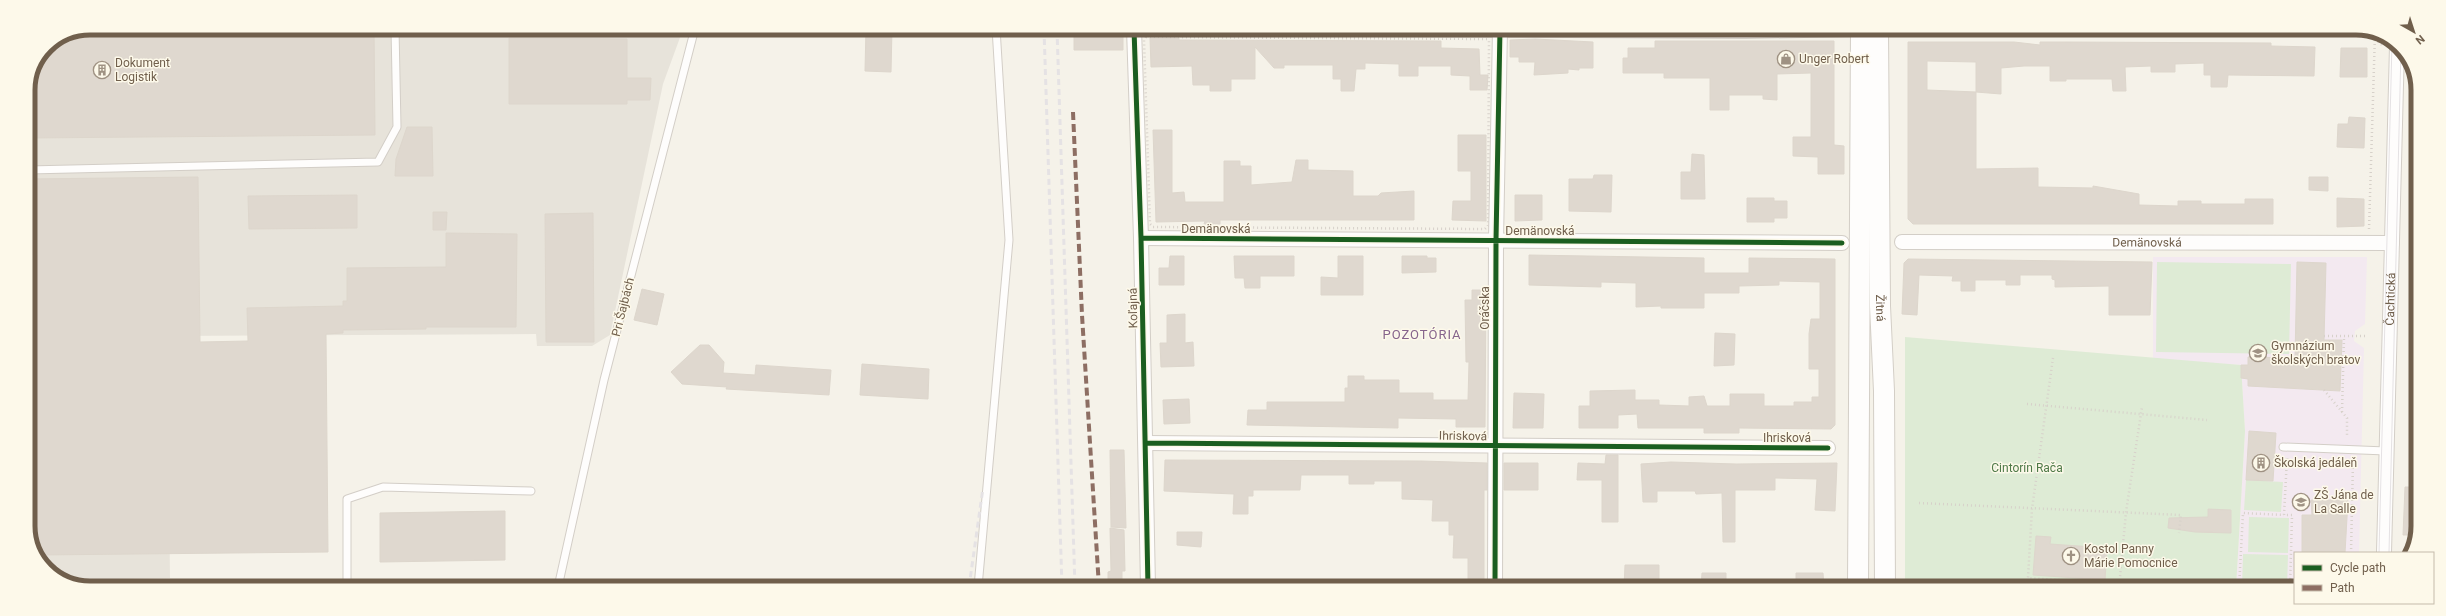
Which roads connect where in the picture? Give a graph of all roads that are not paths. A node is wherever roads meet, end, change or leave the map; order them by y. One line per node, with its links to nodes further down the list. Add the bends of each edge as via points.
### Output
1 (395, 35): 9 (lane, via 397,127 378,162)
2 (693, 35): 23 (lane, Pri Šajbách, via 604,380)
3 (996, 35): 24 (lane, via 1009,240)
4 (1134, 35): 10 (street, Koľajná)
5 (1500, 35): 11 (street, Oráčska)
6 (1861, 35): 27 (main road, Žitná)
7 (1878, 35): 28 (main road, Žitná)
8 (2397, 54): 13 (street, Čachtická)
9 (35, 170)
10 (1141, 238): 11 (street, Demänovská); 15 (street, Koľajná)
11 (1496, 240): 14 (street, Demänovská); 16 (street, Oráčska)
12 (1902, 242): 13 (street, Demänovská)
13 (2392, 242): 19 (street, Čachtická)
14 (1842, 243)
15 (1146, 443): 16 (street, Ihrisková); 25 (street, Koľajná)
16 (1495, 446): 18 (street, Ihrisková); 26 (street, Oráčska)
17 (2285, 447): 19 (lane)
18 (1828, 448)
19 (2386, 451): 21 (street, Čachtická)
20 (531, 491): 22 (lane, via 383,487 347,499)
21 (2384, 552)
22 (347, 581)
23 (559, 581)
24 (979, 581)
25 (1148, 581)
26 (1495, 581)
27 (1858, 581)
28 (1885, 581)

